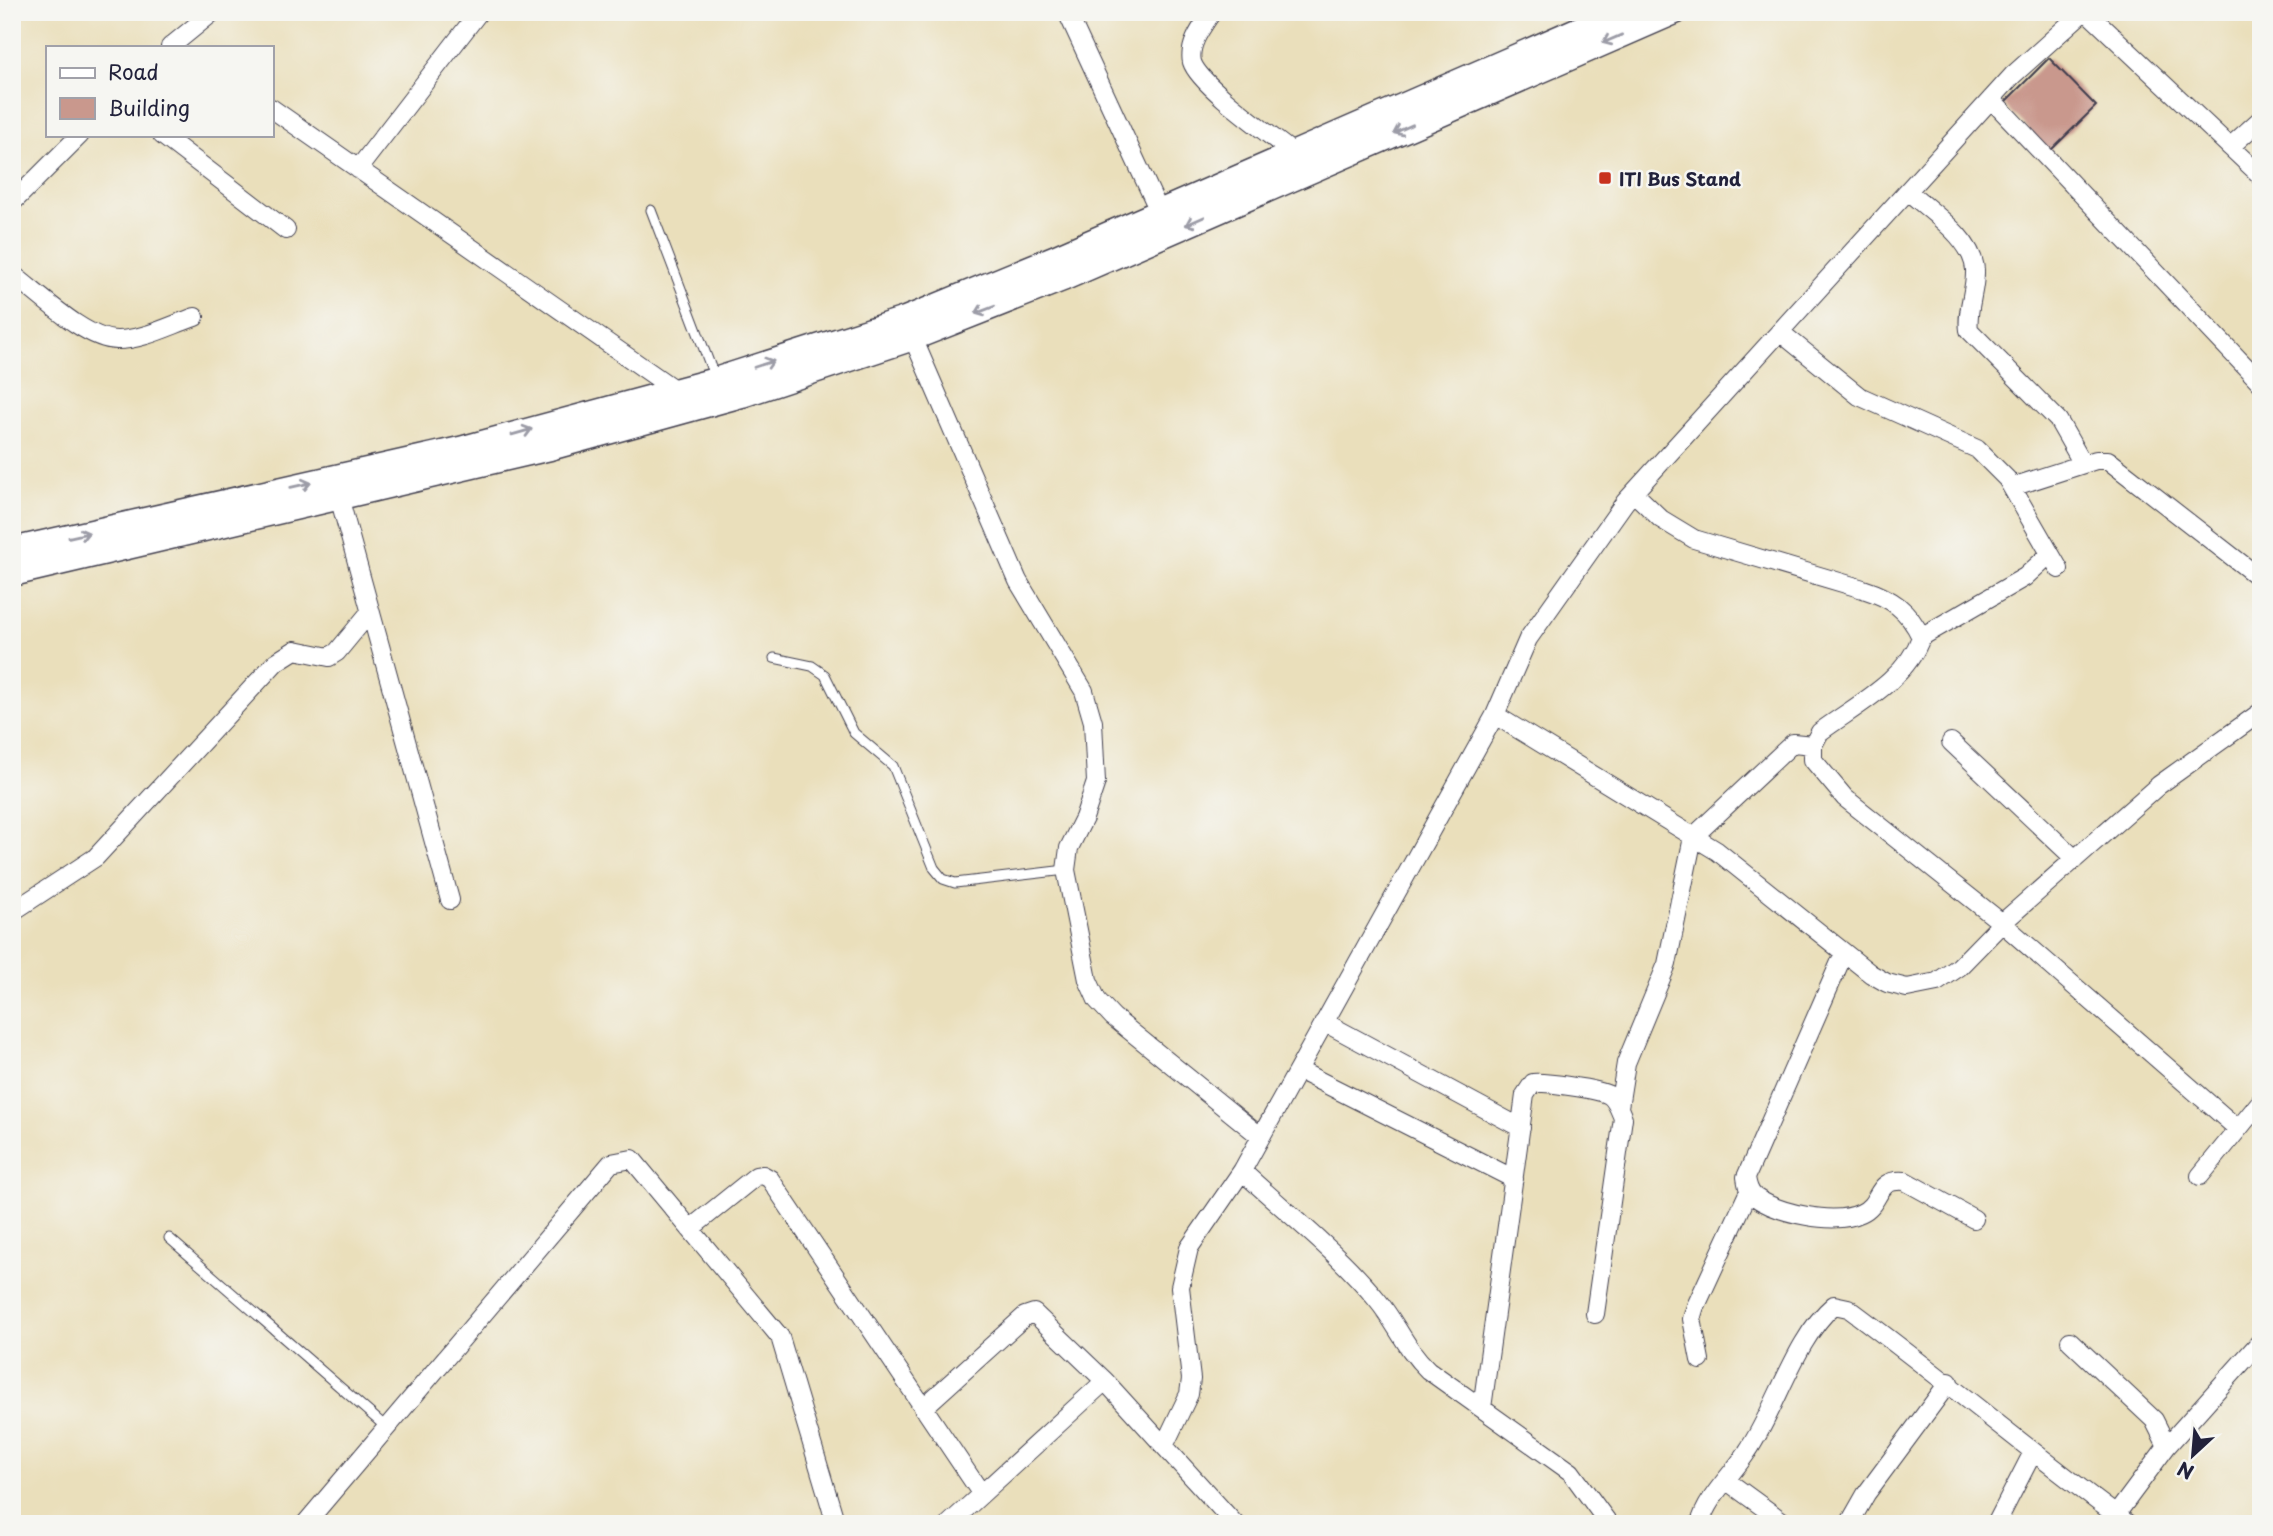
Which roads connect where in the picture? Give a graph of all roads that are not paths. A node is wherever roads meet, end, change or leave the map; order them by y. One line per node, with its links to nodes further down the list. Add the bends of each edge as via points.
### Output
1 (213, 12): 8 (street)
2 (479, 12): 16 (street)
3 (1067, 12): 21 (street)
4 (1212, 12): 15 (street, via 1192,46 1197,71)
5 (1618, 12): 15 (street)
6 (2085, 12): 9 (street); 14 (street)
7 (1663, 14): 26 (street, one-way to 26, via 1065,278)
8 (182, 44)
9 (1991, 99): 18 (street); 28 (street)
10 (273, 109): 16 (street)
11 (2261, 119): 14 (street)
12 (79, 136): 19 (street)
13 (163, 136): 22 (street)
14 (2230, 147): 17 (street)
15 (1293, 153): 21 (street)
16 (358, 169): 29 (street)
17 (2261, 176)
18 (1908, 191): 25 (street); 30 (street, via 1971,255 1975,270 1969,330 2058,420)
19 (12, 203)
20 (651, 210): 27 (lane)
21 (1159, 211): 27 (street, one-way to 21, via 905,319)
22 (286, 230)
23 (12, 274): 24 (street, via 84,329 116,341)
24 (195, 317)
25 (1780, 332): 31 (street, via 1859,396 1977,449); 32 (street)
26 (913, 338): 33 (street, via 742,395 550,448); 46 (street, via 1018,580 1084,691 1093,722 1096,782 1069,848)
27 (715, 380): 29 (street)
28 (2261, 383)
29 (675, 390): 34 (street, one-way to 29, via 460,449)
30 (2083, 464): 31 (street); 36 (street, via 2108,460 2121,468)
31 (2011, 487): 38 (street, via 2055,561)
32 (1634, 493): 38 (street, via 1661,519 1694,540 1886,597 1902,607); 41 (street, via 1528,639)
33 (339, 497): 35 (street); 37 (street)
34 (12, 550)
35 (12, 574)
36 (2261, 579)
37 (370, 612): 47 (street); 48 (street, via 329,657 295,650 276,662 96,857)
38 (1921, 637): 43 (street, via 1902,670 1820,732)
39 (774, 658): 46 (lane, via 812,666 825,675 854,733 893,766 934,869 943,879 955,883)
40 (2261, 712): 45 (street, via 2159,785)
41 (1495, 715): 44 (street); 51 (street)
42 (1951, 742): 45 (street)
43 (1813, 745): 44 (street, via 1793,743); 49 (street, via 1813,760 1845,798)
44 (1693, 837): 50 (street, via 1735,864); 54 (street, via 1667,964 1626,1063)
45 (2074, 859): 49 (street)
46 (1066, 870): 57 (street, via 1088,980 1097,1000)
47 (450, 900)
48 (12, 912)
49 (2002, 923): 50 (street, via 1959,967 1921,988 1887,984); 56 (street)
50 (1844, 953): 61 (street, via 1745,1177)
51 (1324, 1023): 52 (street); 55 (street)
52 (1298, 1070): 57 (street); 60 (street)
53 (2261, 1101): 56 (street)
54 (1619, 1107): 55 (street, via 1609,1095 1532,1083 1525,1096); 65 (street, via 1623,1118)
55 (1521, 1128): 60 (street)
56 (2238, 1129): 59 (street)
57 (1261, 1137): 58 (street)
58 (1242, 1171): 72 (street, via 1360,1280 1380,1303 1410,1353); 74 (street, via 1189,1248 1184,1264 1180,1287 1191,1379 1189,1394)
59 (2200, 1176)
60 (1514, 1179): 72 (street)
61 (1749, 1191): 62 (street, via 1779,1208 1822,1218 1860,1214 1884,1185 1905,1181); 68 (street, via 1692,1320)
62 (1974, 1219)
63 (690, 1229): 71 (street, via 756,1176 770,1179); 73 (street, via 632,1159 611,1163); 81 (street, via 780,1337)
64 (169, 1238): 73 (lane)
65 (1595, 1314)
66 (2261, 1340): 75 (street)
67 (2070, 1341): 75 (street, via 2154,1420)
68 (1700, 1360)
69 (1105, 1381): 71 (street, via 1034,1312); 74 (street); 78 (street)
70 (1949, 1382): 76 (street); 77 (street, via 1848,1308 1834,1305 1812,1327 1767,1424); 87 (street)
71 (923, 1408): 78 (street)
72 (1482, 1408): 84 (street, via 1571,1472)
73 (387, 1428): 80 (street)
74 (1164, 1446): 83 (street)
75 (2167, 1446): 79 (street)
76 (2033, 1452): 79 (street); 88 (street)
77 (1727, 1481): 85 (street); 86 (street)
78 (981, 1493): 82 (street)
79 (2117, 1521)
80 (305, 1524)
81 (836, 1524)
82 (949, 1524)
83 (1235, 1524)
84 (1609, 1524)
85 (1700, 1524)
86 (1786, 1524)
87 (1849, 1524)
88 (1996, 1524)

